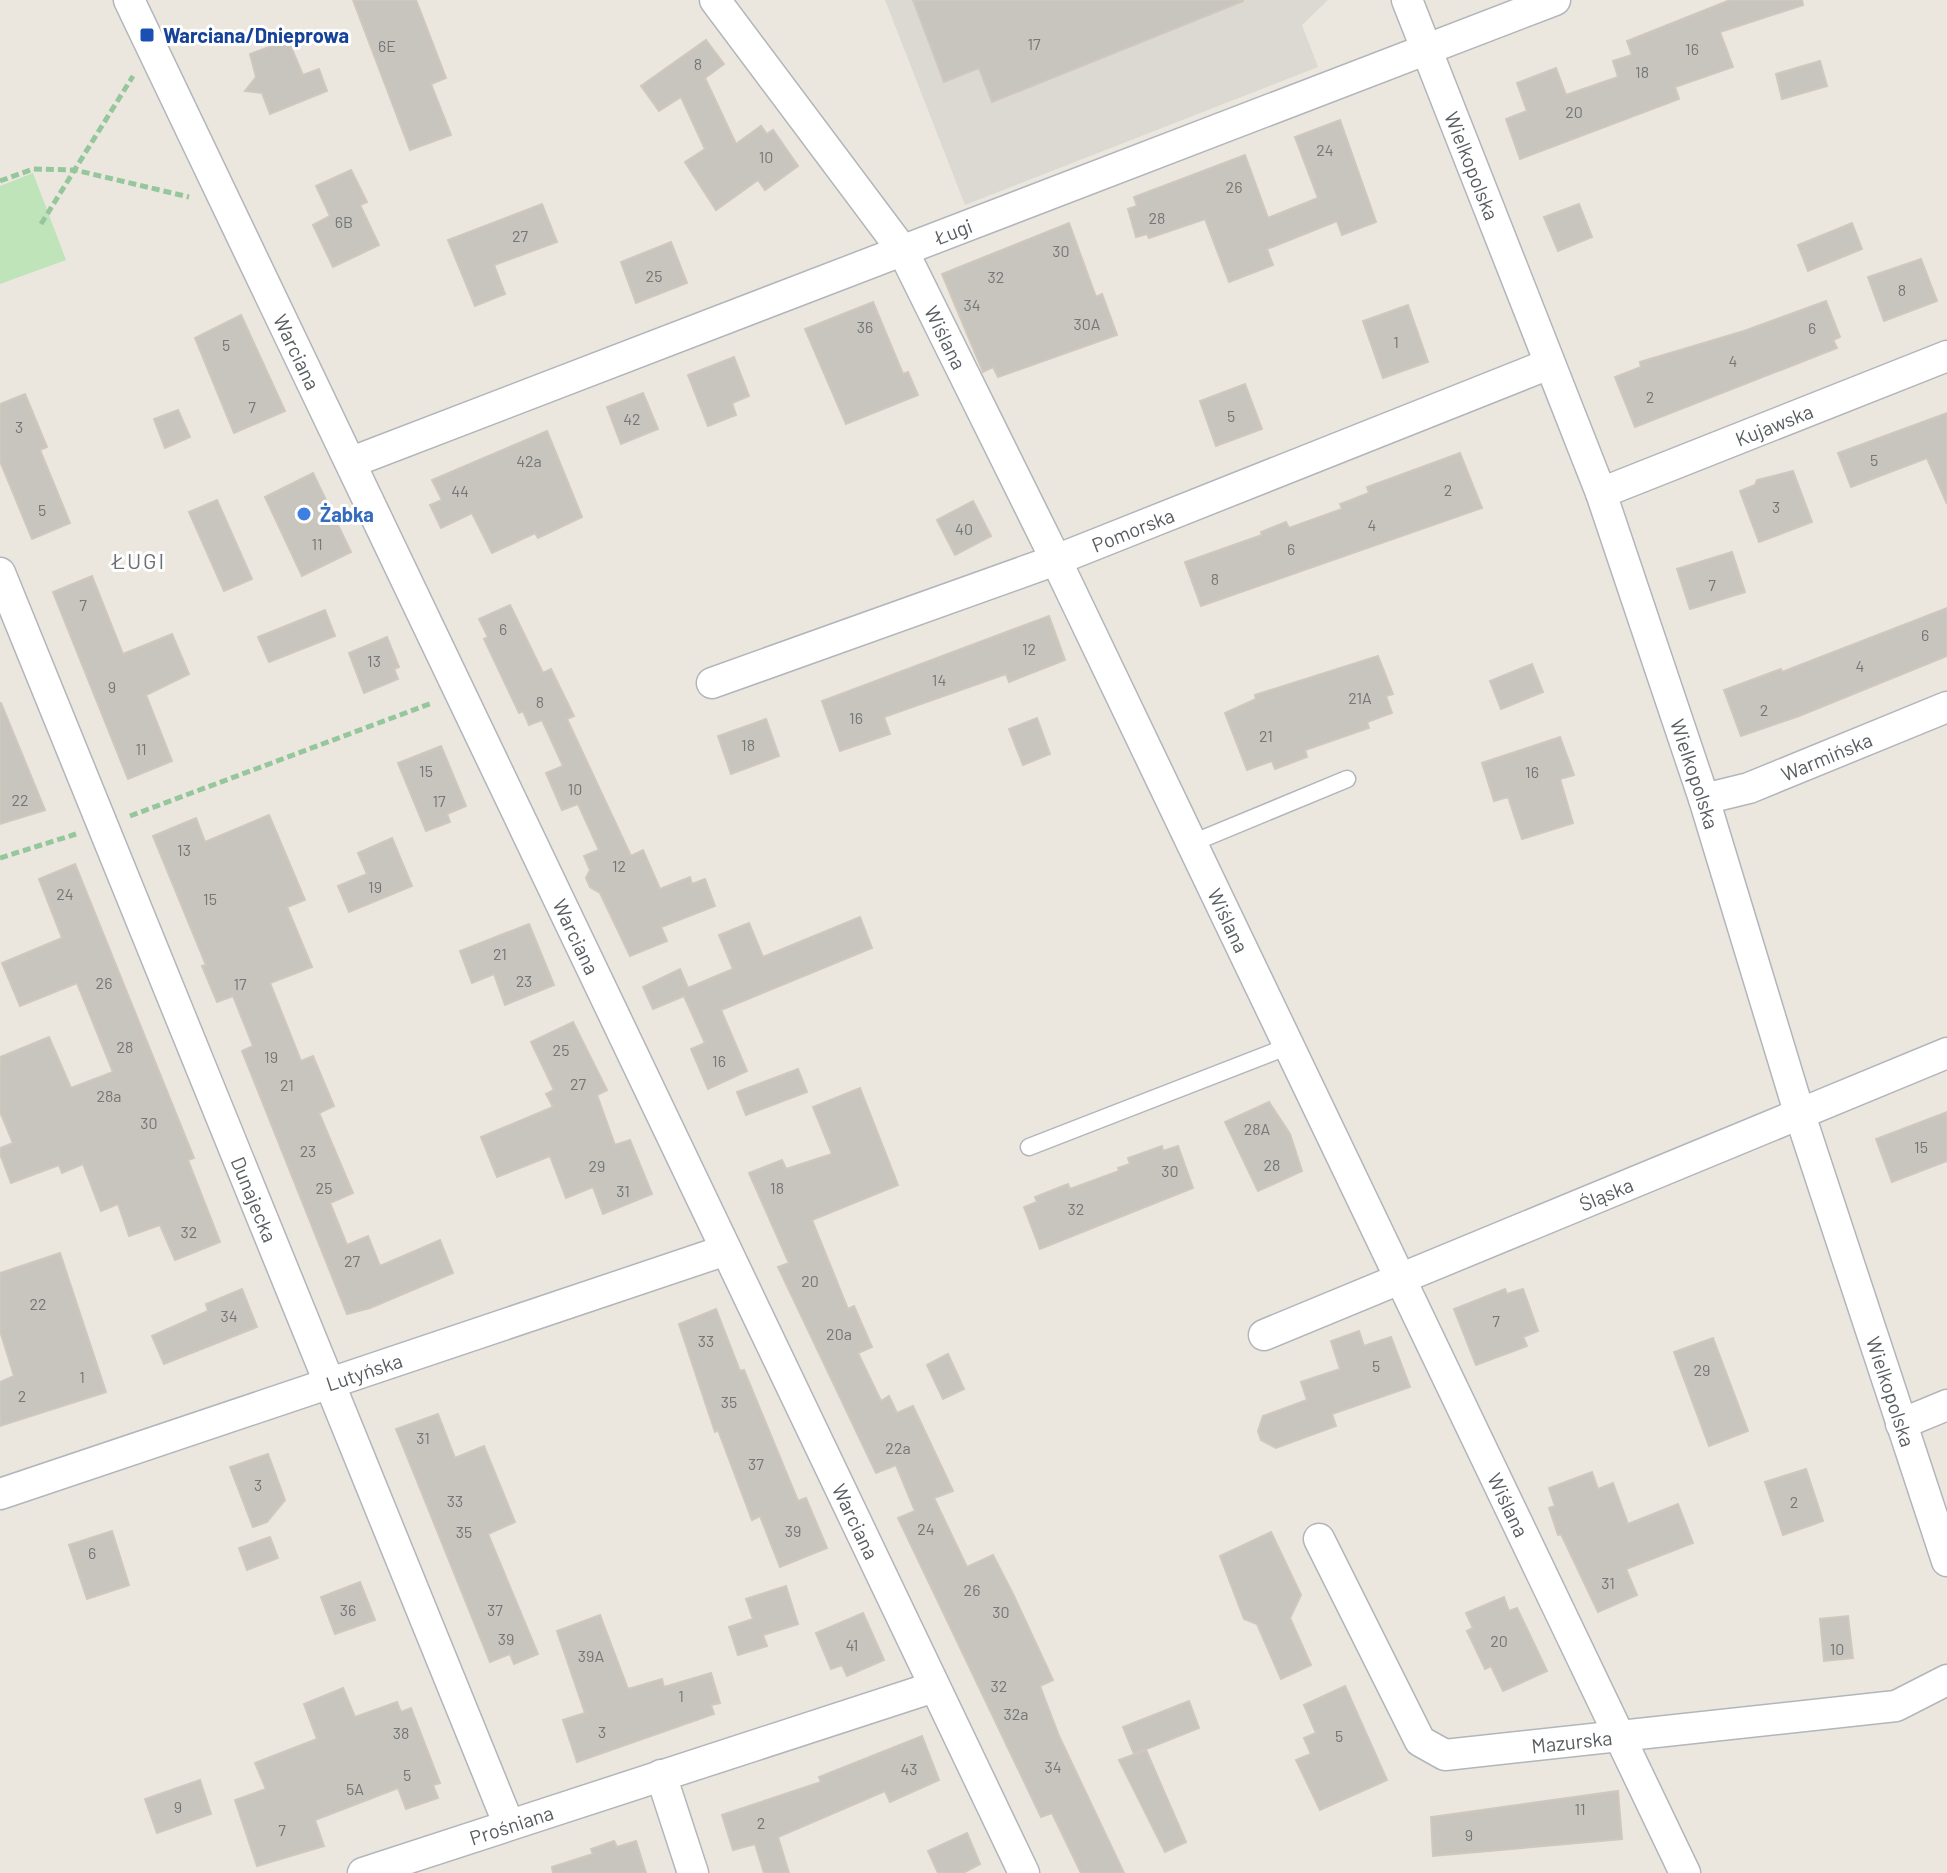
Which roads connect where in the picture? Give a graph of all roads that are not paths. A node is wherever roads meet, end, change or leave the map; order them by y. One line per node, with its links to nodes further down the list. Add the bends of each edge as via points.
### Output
1 (129, 0): 9 (street, Warciana)
2 (715, 0): 6 (street, Wiślana)
3 (1407, 0): 5 (street, Wielkopolska)
4 (1555, 0): 5 (street, Ługi)
5 (1427, 50): 6 (street, Ługi); 8 (street, Wielkopolska)
6 (903, 251): 9 (street, Ługi); 11 (street, Wiślana)
7 (1947, 356): 10 (street, Kujawska)
8 (1549, 364): 10 (street, Wielkopolska); 11 (street, Pomorska)
9 (352, 462): 22 (street, Warciana)
10 (1601, 493): 16 (street, Wielkopolska)
11 (1056, 560): 13 (street, Pomorska); 17 (street, Wiślana)
12 (0, 573): 25 (street, Dunajecka)
13 (712, 683)
14 (1947, 707): 16 (street, Warmińska, via 1749,788)
15 (1347, 779): 17 (lane)
16 (1704, 799): 20 (street, Wielkopolska)
17 (1190, 844): 18 (street, Wiślana)
18 (1289, 1046): 21 (lane); 23 (street, Wiślana)
19 (1947, 1053): 20 (street, Śląska)
20 (1799, 1112): 23 (street, Śląska); 27 (street, Wielkopolska)
21 (1029, 1147)
22 (726, 1250): 25 (street, Lutyńska); 32 (street, Warciana)
23 (1402, 1280): 24 (street, Śląska); 33 (street, Wiślana)
24 (1264, 1335)
25 (330, 1384): 28 (street, Lutyńska); 35 (street, Dunajecka)
26 (1947, 1405): 27 (street)
27 (1901, 1424): 30 (street, Wielkopolska)
28 (0, 1494)
29 (1319, 1539): 33 (street, Mazurska, via 1420,1741 1445,1755)
30 (1947, 1561)
31 (1947, 1680): 33 (street, Mazurska, via 1896,1706)
32 (934, 1687): 34 (street, Prośniana); 38 (street, Warciana)
33 (1622, 1736): 39 (street, Wiślana)
34 (661, 1775): 35 (street, Prośniana); 37 (street)
35 (509, 1825): 36 (street, Prośniana)
36 (363, 1873)
37 (693, 1873)
38 (1024, 1873)
39 (1685, 1873)

